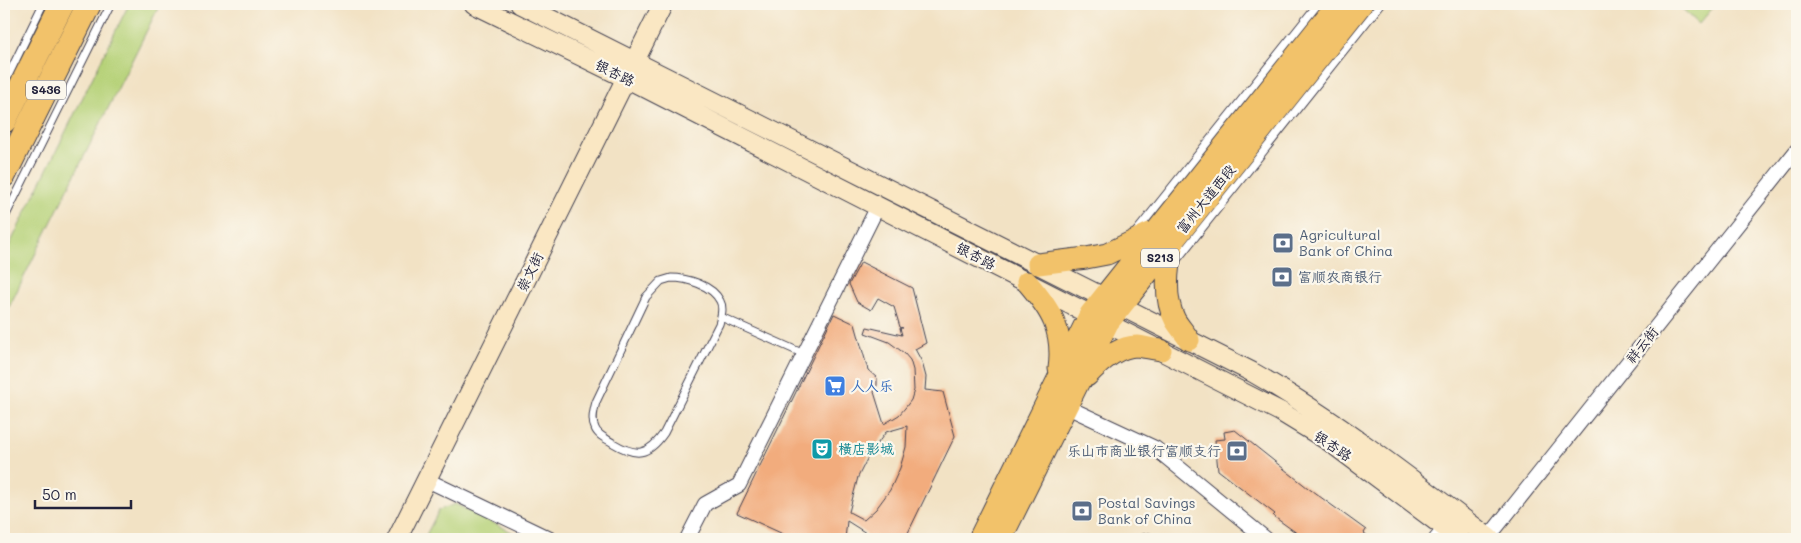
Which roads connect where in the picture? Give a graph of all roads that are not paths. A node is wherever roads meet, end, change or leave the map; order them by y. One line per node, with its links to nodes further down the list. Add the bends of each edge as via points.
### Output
1 (43, 4): 14 (lane)
2 (62, 4): 15 (highway, S436)
3 (89, 4): 17 (highway, S436)
4 (111, 4): 19 (lane)
5 (474, 4): 13 (main road, 银杏路)
6 (520, 4): 12 (main road, 银杏路)
7 (663, 4): 12 (main road, 崇文街)
8 (1318, 4): 21 (lane)
9 (1337, 4): 20 (main road, 富州大道西段 / S213)
10 (1362, 4): 20 (main road, 富州大道西段 / S213)
11 (1381, 4): 22 (lane)
12 (635, 60): 13 (main road, 崇文街); 23 (main road, 银杏路)
13 (626, 78): 18 (main road, 银杏路); 32 (main road, 崇文街)
14 (4, 84)
15 (4, 121)
16 (1797, 150): 42 (street, 祥云街)
17 (4, 175)
18 (878, 206): 23 (main road, 银杏路); 29 (street)
19 (4, 219)
20 (1165, 234): 21 (main road); 22 (main road); 24 (main road, 富州大道西段 / S213)
21 (1125, 246): 23 (main road, via 1107,254)
22 (1168, 271): 27 (main road, via 1168,300 1175,320)
23 (1032, 273): 24 (main road, 银杏路); 26 (main road, 银杏路); 30 (main road, via 1055,322)
24 (1112, 301): 26 (main road, 富州大道西段 / S213); 27 (main road, 银杏路)
25 (721, 317): 25 (lane, via 721,302 702,285 681,278 661,281 646,297 596,402 595,430 626,451 638,453 657,444); 29 (lane)
26 (1099, 319): 28 (main road, 银杏路); 30 (main road, 富州大道西段 / S213)
27 (1189, 340): 42 (main road, 银杏路, via 1294,396)
28 (1161, 350): 30 (main road, via 1136,346 1123,349); 33 (main road, 银杏路, via 1281,412 1330,442)
29 (804, 354): 36 (street, via 739,485 705,504)
30 (1067, 384): 31 (main road, 富州大道西段 / S213); 37 (main road, 富州大道西段 / S213)
31 (1067, 407): 38 (main road, 富州大道西段 / S213); 41 (street, via 1155,448)
32 (427, 480): 34 (main road, 崇文街); 35 (street)
33 (1447, 535)
34 (397, 539)
35 (550, 539)
36 (687, 539)
37 (978, 539)
38 (1001, 539)
39 (1140, 539): 40 (lane)
40 (1157, 539)
41 (1266, 539)
42 (1488, 539)

